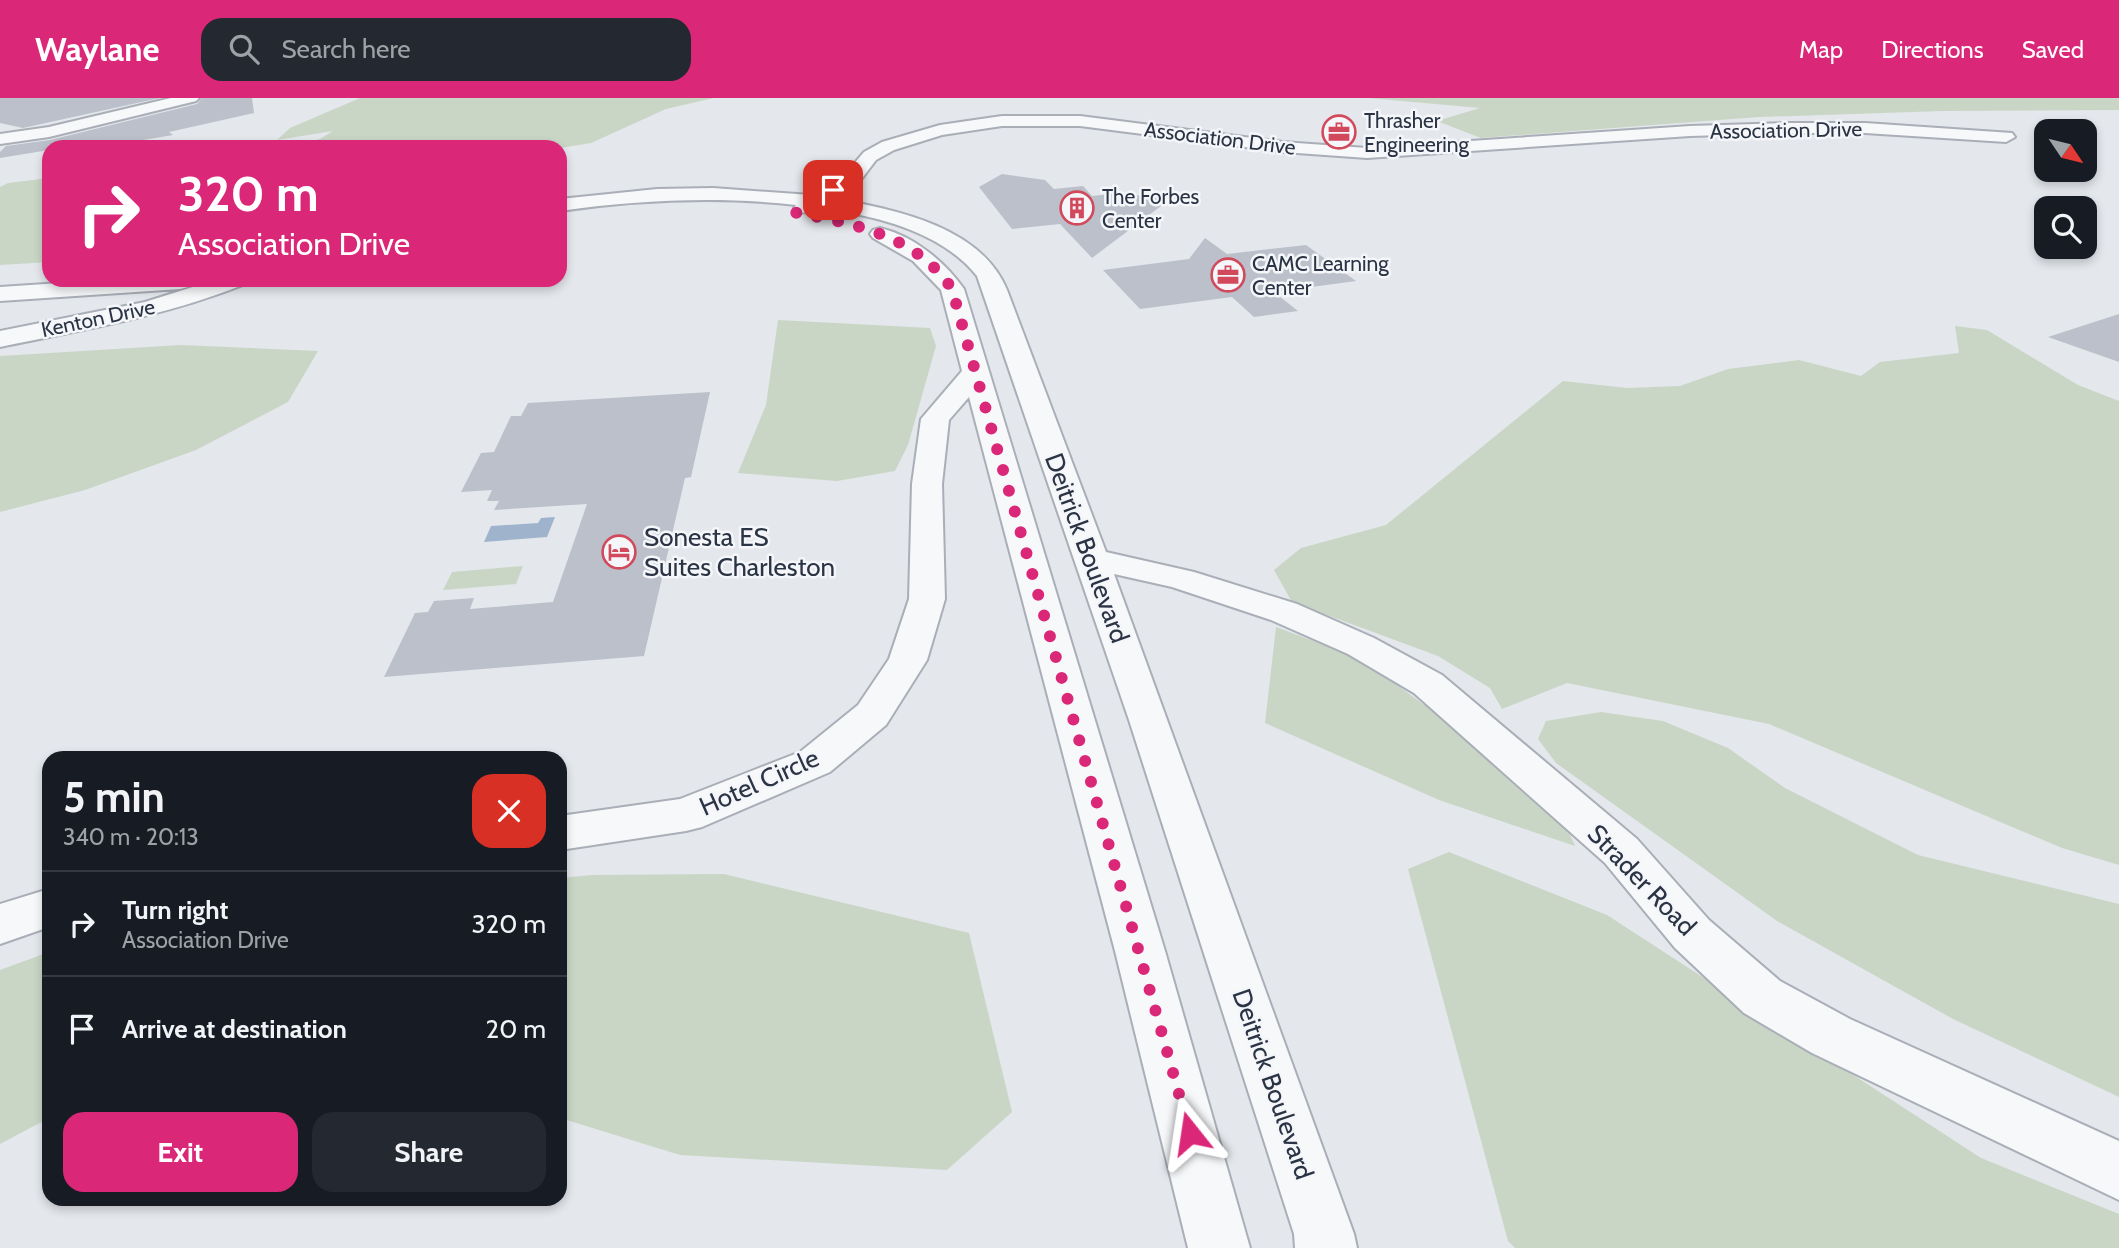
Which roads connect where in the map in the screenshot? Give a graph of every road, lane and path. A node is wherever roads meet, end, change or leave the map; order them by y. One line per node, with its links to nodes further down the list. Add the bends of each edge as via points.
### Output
1 (191, 98): 3 (street, via 50,132)
2 (2006, 137): 5 (street, Association Drive, via 1786,128 1367,153 1080,121 1013,121 940,130 888,146 870,156 853,177)
3 (0, 139)
4 (567, 204): 5 (street, Deitrick Boulevard, via 689,194 772,197)
5 (805, 207): 6 (street, Deitrick Boulevard, via 677,205); 13 (street, Deitrick Boulevard, via 912,248 940,271 952,289); 14 (street, Deitrick Boulevard, via 873,212 921,227 970,254 989,277)
6 (567, 216)
7 (42, 278): 8 (street)
8 (0, 281)
9 (104, 287): 11 (street)
10 (218, 287): 12 (street, Kenton Drive, via 148,309)
11 (0, 294)
12 (0, 339)
13 (974, 374): 15 (street, Hotel Circle, via 935,419 927,484 927,599 908,660 872,715 816,762 686,815); 19 (street, Deitrick Boulevard, via 1140,951)
14 (1093, 559): 18 (street, Strader Road, via 1182,579 1284,612 1362,646 1428,684 1621,851 1692,934 1762,997 1831,1036); 20 (street, Deitrick Boulevard)
15 (567, 832)
16 (42, 910): 17 (street)
17 (0, 924)
18 (2119, 1171)
19 (1219, 1248)
20 (1326, 1248)

